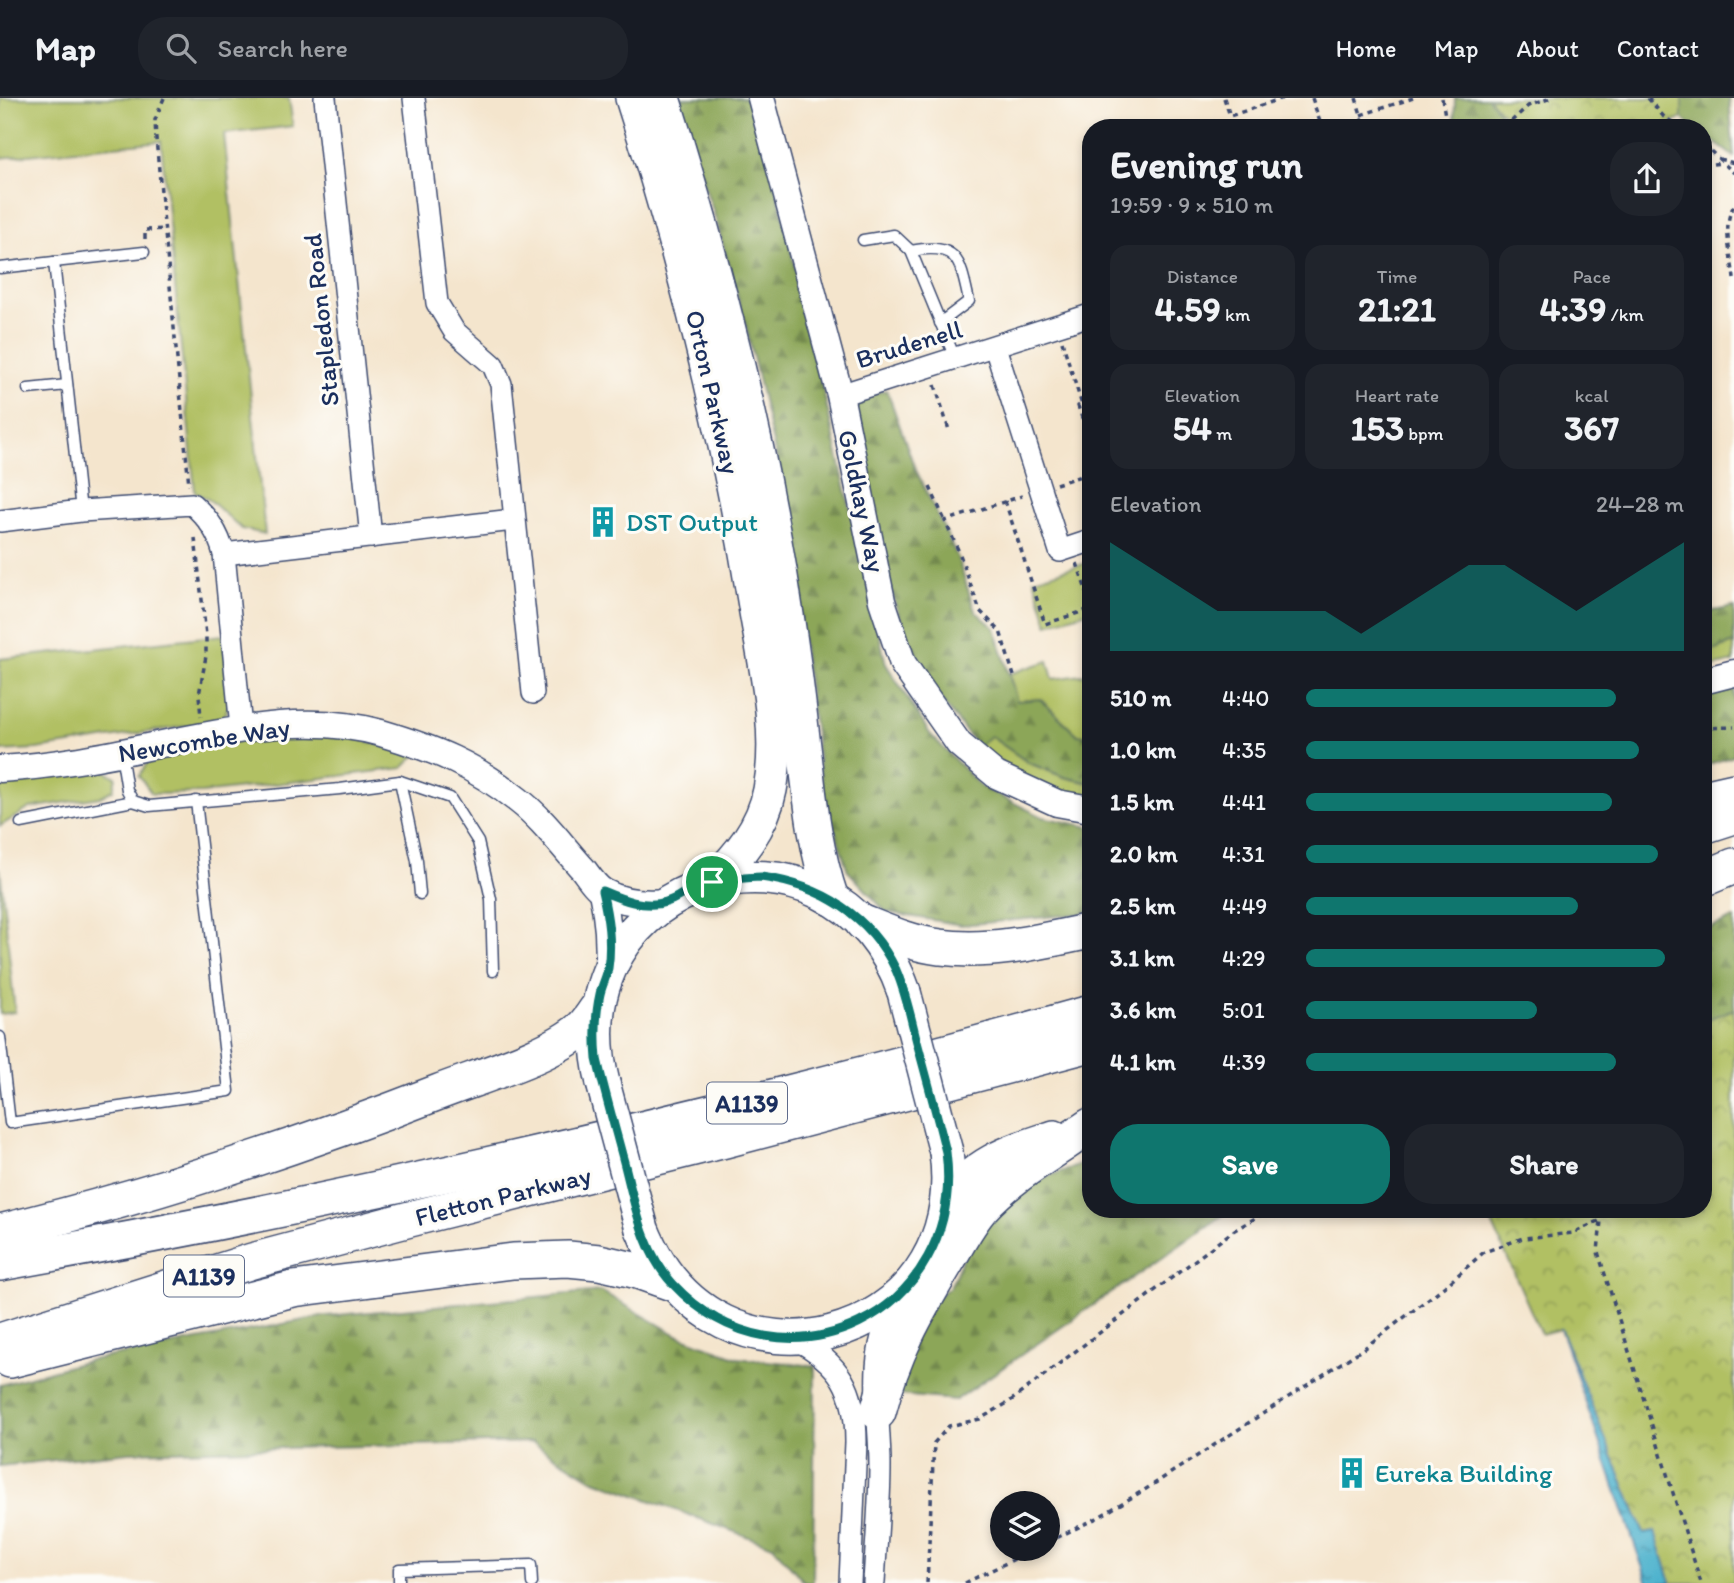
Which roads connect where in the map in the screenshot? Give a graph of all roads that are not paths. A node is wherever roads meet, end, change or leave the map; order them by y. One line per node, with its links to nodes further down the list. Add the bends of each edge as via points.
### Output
1 (326, 98): 21 (street, Stapledon Road)
2 (414, 98): 19 (street, via 438,303 454,331 493,365 501,384)
3 (632, 98): 43 (main road, Orton Parkway, via 708,365 769,690 774,766 770,794 755,831 737,858)
4 (663, 98): 46 (main road, Orton Parkway, via 719,287 760,460 780,571 813,828)
5 (761, 98): 17 (street, Goldhay Way)
6 (863, 240): 7 (lane, via 894,235)
7 (911, 251): 12 (lane); 12 (lane, via 945,249 961,267 969,300)
8 (144, 252): 9 (lane)
9 (54, 262): 10 (lane); 15 (lane)
10 (0, 268)
11 (1082, 318): 13 (street, Brudenell)
12 (940, 323): 14 (lane)
13 (995, 347): 14 (street, Brudenell); 22 (street, Brudenell, via 1060,551)
14 (955, 358): 17 (street, Brudenell)
15 (67, 385): 16 (lane); 18 (lane)
16 (29, 389)
17 (840, 394): 35 (street, Goldhay Way, via 882,601 903,664 959,744 996,775 1057,803)
18 (80, 512): 20 (street); 23 (street, via 192,504 207,516)
19 (513, 520): 21 (street); 26 (street)
20 (0, 521)
21 (371, 537): 23 (street)
22 (1081, 544)
23 (224, 554): 27 (street)
24 (1734, 673): 25 (street)
25 (1712, 679)
26 (533, 693)
27 (241, 728): 28 (street, Newcombe Way); 44 (street, Newcombe Way, via 334,725 378,732 456,759 520,801)
28 (121, 753): 29 (street, Newcombe Way); 33 (lane)
29 (0, 769)
30 (400, 781): 34 (lane); 45 (lane); 51 (lane, via 450,797 478,842 491,899)
31 (1734, 791): 32 (highway)
32 (1712, 796)
33 (133, 801): 34 (lane, via 149,806); 38 (lane)
34 (196, 801): 54 (lane, via 229,1091 10,1122)
35 (1082, 808)
36 (1734, 816): 37 (highway)
37 (1712, 823)
38 (21, 824)
39 (1734, 848): 40 (highway)
40 (1712, 855)
41 (1734, 866): 42 (highway)
42 (1712, 875)
43 (712, 882): 46 (main road, via 761,877 786,880); 47 (main road)
44 (602, 891): 47 (street, via 633,902); 50 (street, via 608,917)
45 (420, 894)
46 (832, 899): 48 (main road)
47 (666, 902): 50 (main road, via 632,932)
48 (863, 923): 49 (highway, via 905,940 982,949); 58 (main road, bridge, via 888,955 904,992 946,1152)
49 (1082, 932)
50 (608, 970): 52 (main road)
51 (493, 971)
52 (596, 1010): 59 (highway, via 583,1027 532,1056 391,1111 203,1177 93,1210); 61 (main road, bridge, via 597,1059 642,1229 649,1249)
53 (1082, 1015): 60 (highway, Fletton Parkway / A1139, via 714,1111 401,1185)
54 (0, 1037)
55 (1082, 1046): 64 (highway, Fletton Parkway / A1139, via 253,1261)
56 (1082, 1129): 58 (highway, via 999,1156 960,1185)
57 (1082, 1132): 66 (highway, via 1003,1187 982,1208 900,1344)
58 (948, 1202): 62 (main road, via 933,1250)
59 (0, 1231)
60 (0, 1263)
61 (672, 1283): 63 (main road, via 719,1321 748,1332); 65 (highway, via 599,1262 513,1261 293,1289)
62 (903, 1292): 63 (main road, via 862,1322); 66 (street, via 878,1345)
63 (794, 1338): 66 (street, via 818,1351 835,1368)
64 (0, 1341)
65 (0, 1362)
66 (867, 1418): 69 (street); 70 (street, via 880,1483)
67 (399, 1583): 68 (lane, via 399,1569 531,1565)
68 (532, 1583)
69 (850, 1583)
70 (874, 1583)

